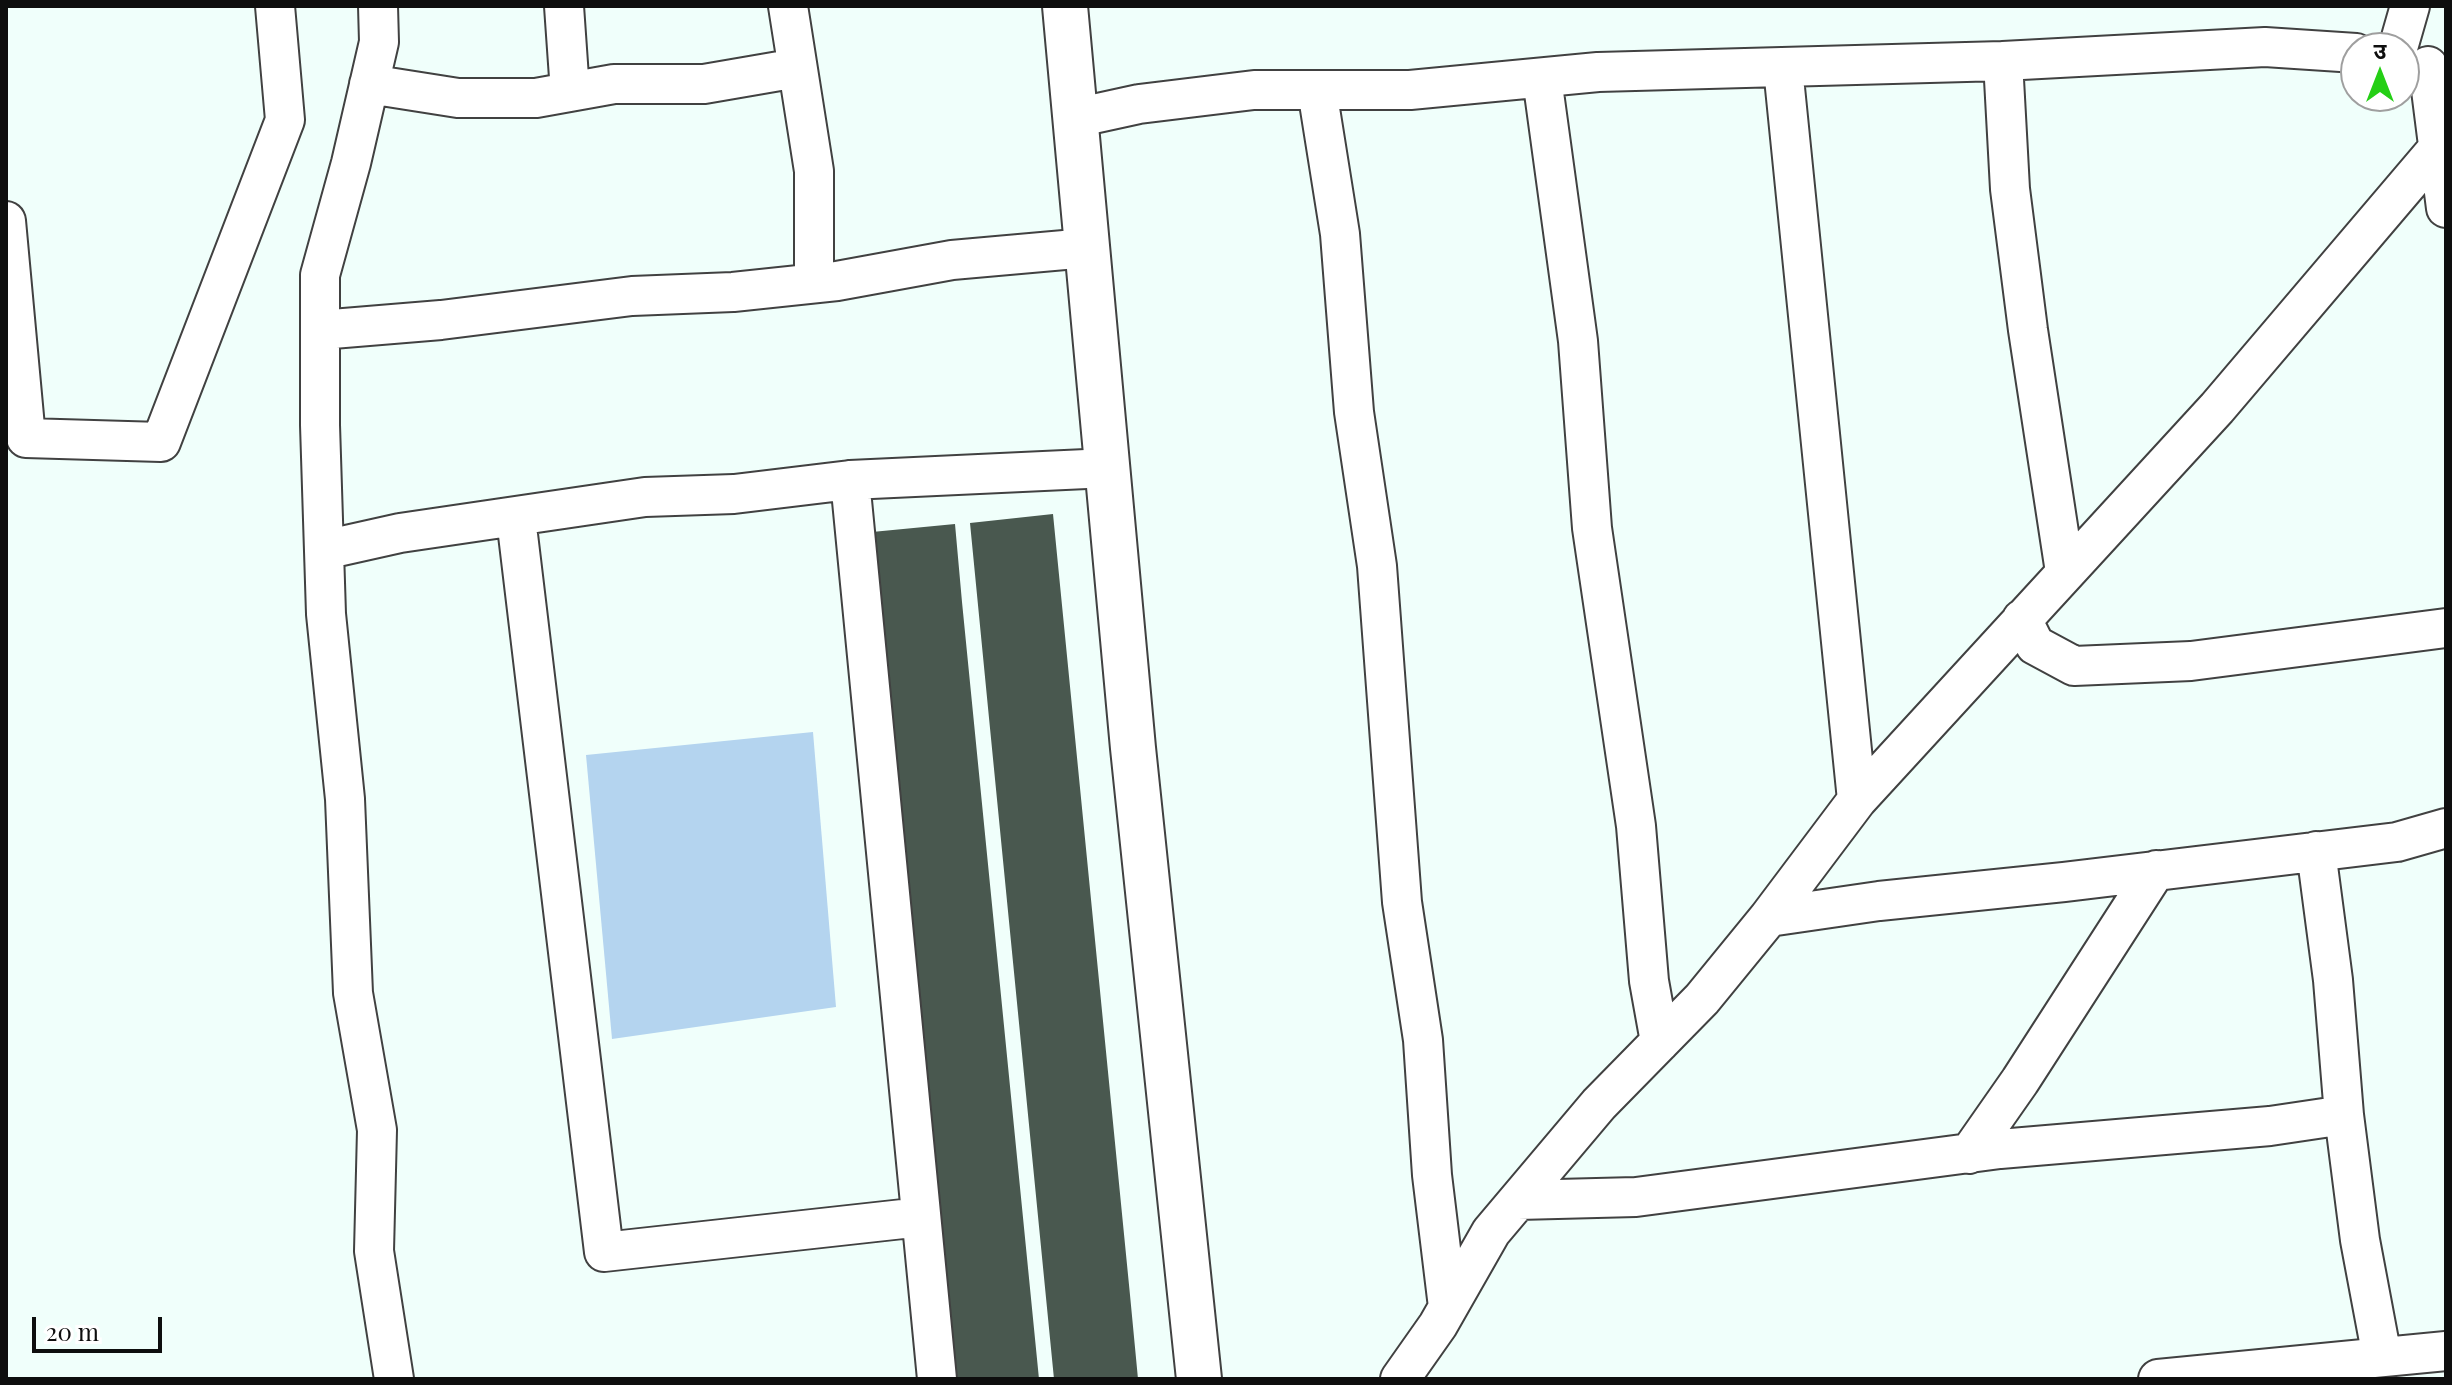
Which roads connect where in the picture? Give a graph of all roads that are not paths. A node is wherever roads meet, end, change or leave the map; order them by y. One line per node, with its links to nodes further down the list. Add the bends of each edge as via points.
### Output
1 (275, 6): 20 (street, via 285,120 161,442 26,438)
2 (378, 6): 14 (street, via 379,42)
3 (564, 6): 16 (street)
4 (788, 6): 11 (street)
5 (1065, 6): 17 (street)
6 (2410, 6): 7 (street)
7 (2414, 32)
8 (2340, 52): 9 (street, via 2265,47)
9 (2003, 61): 12 (street); 28 (street, via 2010,189)
10 (2420, 65): 18 (street)
11 (797, 68): 16 (street, via 704,84 614,84); 22 (street, via 814,171)
12 (1783, 68): 13 (street); 31 (street)
13 (1542, 78): 15 (street, via 1410,90); 36 (street, via 1578,341 1592,528 1636,826 1649,981)
14 (369, 84): 16 (street, via 458,98 536,98); 23 (street, via 320,275)
15 (1317, 90): 17 (street, via 1254,90); 41 (street, via 1340,234 1354,412 1377,566 1402,902 1423,1040)
16 (570, 92)
17 (1075, 118): 21 (street)
18 (2439, 147): 19 (street); 28 (street, via 2217,408)
19 (2446, 208)
20 (6, 221)
21 (1087, 248): 22 (street, via 952,260); 24 (street)
22 (814, 283): 23 (street, via 632,296)
23 (320, 330): 27 (street)
24 (1108, 468): 25 (street); 46 (street)
25 (850, 480): 26 (street, via 734,494 645,497); 40 (street)
26 (516, 518): 27 (street, via 400,533); 40 (street, via 604,1252)
27 (324, 550): 44 (street, via 345,799 353,993 377,1130 374,1251)
28 (2065, 572): 29 (street)
29 (2022, 619): 30 (street, via 2035,645 2074,666 2191,661); 31 (street)
30 (2446, 628)
31 (1857, 800): 35 (street)
32 (2446, 828): 33 (street, via 2397,842)
33 (2316, 851): 34 (street); 37 (street)
34 (2156, 870): 35 (street); 38 (street)
35 (1769, 917): 36 (street)
36 (1660, 1042): 39 (street)
37 (2344, 1115): 38 (street); 43 (street)
38 (1969, 1154): 39 (street, via 1636,1197)
39 (1518, 1200): 41 (street, via 1491,1232)
40 (921, 1217): 45 (street)
41 (1448, 1307): 47 (street)
42 (2446, 1351): 43 (street)
43 (2382, 1357): 48 (street)
44 (394, 1379)
45 (937, 1379)
46 (1199, 1379)
47 (1400, 1379)
48 (2158, 1379)

